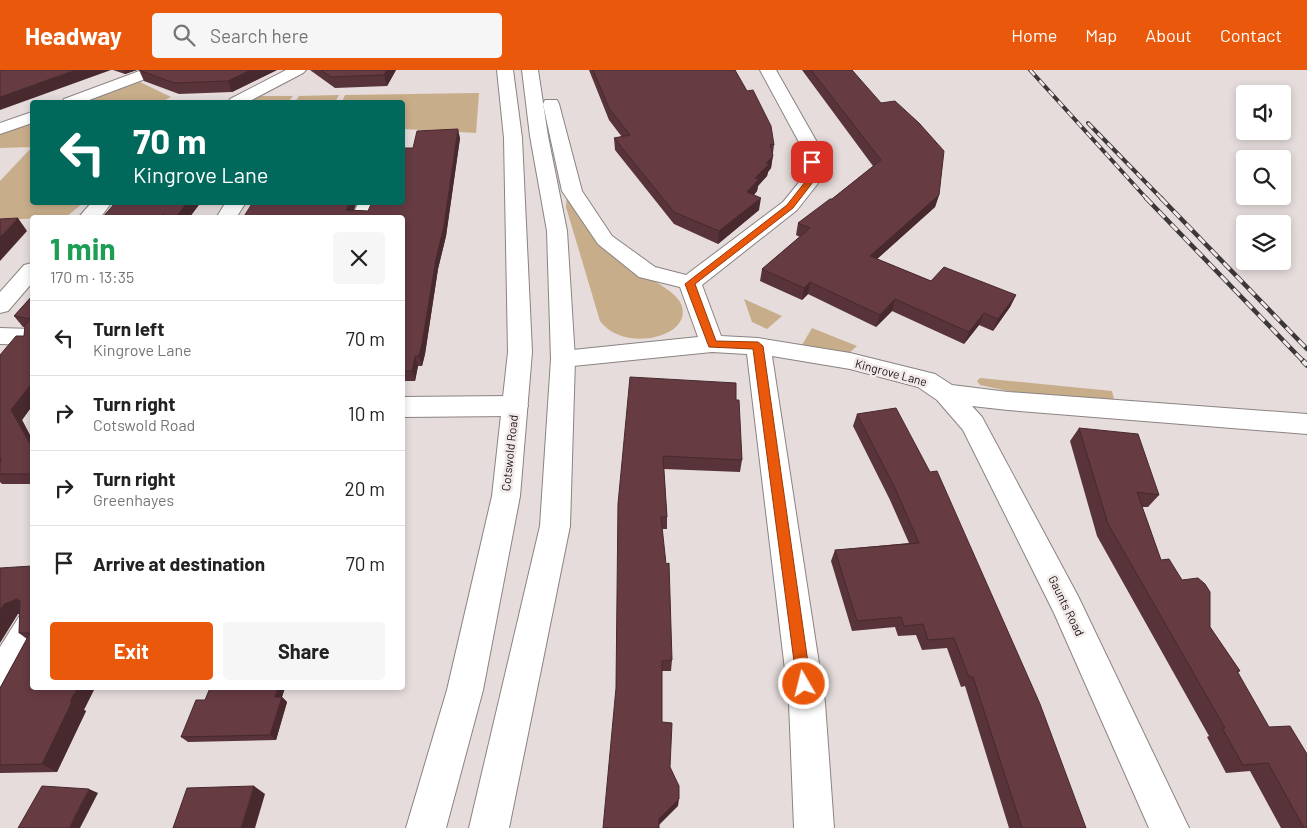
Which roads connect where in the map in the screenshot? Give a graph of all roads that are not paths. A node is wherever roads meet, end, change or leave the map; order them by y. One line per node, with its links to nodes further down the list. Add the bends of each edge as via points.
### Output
1 (156, 70): 6 (street)
2 (298, 70): 7 (street)
3 (505, 70): 22 (street, Cotswold Road, via 518,228 520,352)
4 (530, 70): 20 (street, via 557,231)
5 (768, 70): 14 (street, via 809,144 812,162 809,182 790,206)
6 (75, 100)
7 (240, 100)
8 (551, 104): 14 (street, via 572,191 605,240 648,272)
9 (30, 118): 10 (street)
10 (0, 129)
11 (101, 205): 12 (street)
12 (91, 215)
13 (30, 272): 15 (street)
14 (690, 284): 18 (street)
15 (0, 306)
16 (0, 336): 17 (street)
17 (30, 337)
18 (712, 344): 19 (street, Kingrove Lane); 20 (street, Kingrove Lane)
19 (758, 346): 21 (street, Kingrove Lane, via 850,361 926,380); 29 (street, via 807,703)
20 (564, 358): 28 (street, via 555,526)
21 (946, 393): 24 (street, Kingrove Lane, via 1008,401); 30 (street, Gaunts Road, via 973,424 1067,606)
22 (515, 406): 23 (street); 27 (street, Cotswold Road, via 506,496 465,690)
23 (405, 407)
24 (1307, 424)
25 (30, 629): 26 (street)
26 (1, 672)
27 (426, 828)
28 (490, 828)
29 (814, 828)
30 (1169, 828)

